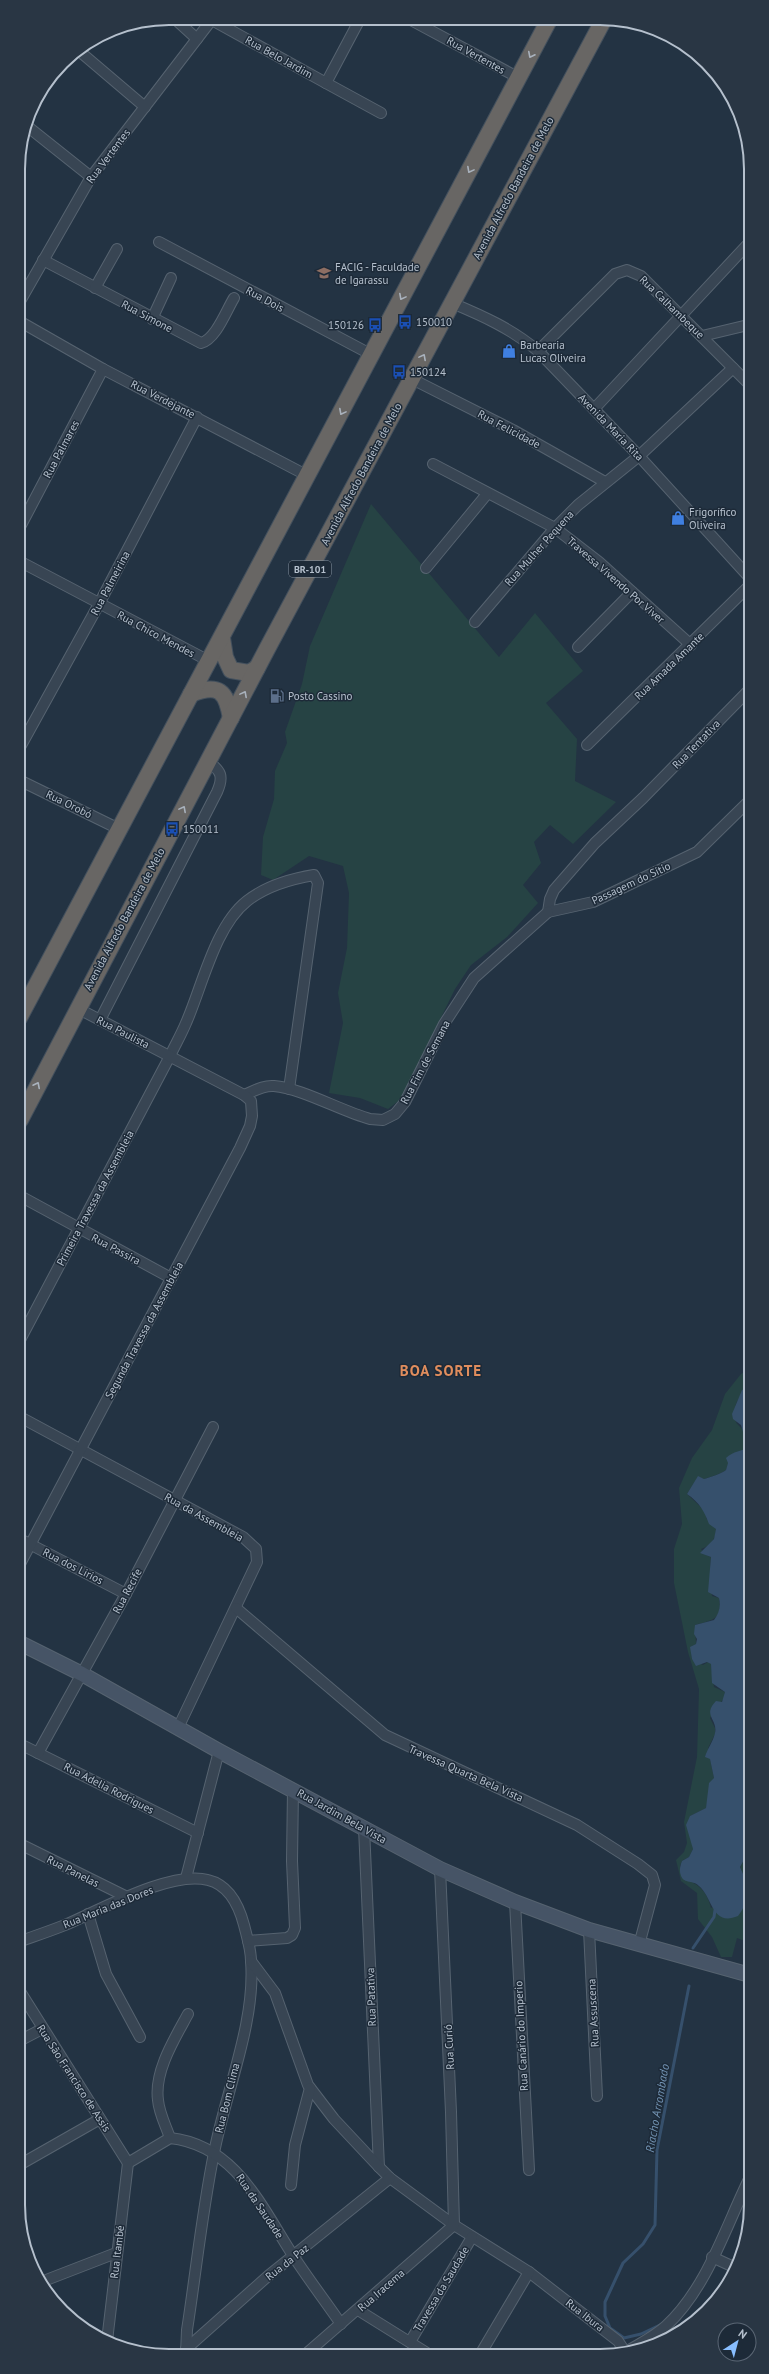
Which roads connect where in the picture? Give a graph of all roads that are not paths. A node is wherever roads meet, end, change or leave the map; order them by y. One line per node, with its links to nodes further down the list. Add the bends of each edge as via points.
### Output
1 (182, 25): 8 (street)
2 (208, 25): 8 (street, Rua Vertentes)
3 (223, 25): 11 (street, Rua Belo Jardim)
4 (357, 25): 11 (street)
5 (421, 25): 10 (street, Rua Vertentes)
6 (546, 25): 10 (highway, one-way to 10)
7 (601, 25): 24 (highway, Avenida Alfredo Bandeira de Melo / BR-101)
8 (197, 39): 12 (street, Rua Vertentes)
9 (83, 54): 12 (street)
10 (519, 78): 31 (highway, one-way to 31)
11 (326, 83): 13 (street, Rua Belo Jardim)
12 (145, 107): 15 (street, Rua Vertentes)
13 (382, 113)
14 (31, 129): 15 (street)
15 (91, 177): 19 (street, Rua Vertentes)
16 (159, 242): 31 (street, Rua Dois)
17 (744, 248): 25 (street)
18 (117, 249): 21 (street)
19 (43, 260): 21 (street, Rua Simone); 22 (street, Rua Vertentes)
20 (171, 278): 26 (street)
21 (95, 288): 26 (street, Rua Simone)
22 (25, 291)
23 (234, 298): 26 (street, Rua Simone, via 206,342 201,343)
24 (452, 303): 30 (street, Avenida Maria Rita, via 501,326); 34 (highway, Avenida Alfredo Bandeira de Melo / BR-101, one-way to 24)
25 (680, 316): 29 (street, Rua Calhambeque); 30 (street, Rua Calhambeque, via 641,276 630,270 622,271 615,274); 36 (street)
26 (152, 319)
27 (25, 325): 33 (street, Rua Verdejante)
28 (744, 326): 29 (street)
29 (702, 336): 32 (street, Rua Calhambeque)
30 (538, 351): 36 (street, Avenida Maria Rita)
31 (372, 355): 40 (highway, one-way to 40)
32 (733, 368): 35 (street, Rua Calhambeque); 38 (street, Rua Mulher Pequena)
33 (103, 369): 37 (street, Rua Verdejante); 43 (street, Rua Palmares)
34 (412, 379): 41 (street, Rua Felicidade, via 513,430); 56 (highway, Avenida Alfredo Bandeira de Melo / BR-101)
35 (744, 379)
36 (594, 409): 38 (street, Avenida Maria Rita)
37 (197, 417): 40 (street, Rua Verdejante); 50 (street, Rua Palmeirina)
38 (639, 456): 41 (street, Rua Mulher Pequena); 47 (street, Avenida Maria Rita)
39 (433, 464): 42 (street, Travessa Vivendo Por Viver)
40 (308, 476): 52 (highway)
41 (605, 482): 44 (street, Rua Mulher Pequena)
42 (487, 494): 44 (street, Travessa Vivendo Por Viver); 46 (street)
43 (25, 518)
44 (555, 528): 49 (street, Travessa Vivendo Por Viver); 51 (street, Rua Mulher Pequena)
45 (25, 564): 50 (street, Rua Chico Mendes)
46 (426, 568)
47 (744, 572)
48 (744, 591): 53 (street, Rua Amada Amante)
49 (632, 592): 53 (street, Travessa Vivendo Por Viver); 54 (street)
50 (99, 604): 55 (street, Rua Chico Mendes); 60 (street, Rua Palmeirina)
51 (475, 622)
52 (222, 638): 55 (highway); 56 (highway, via 225,657 231,670 249,672)
53 (691, 645): 61 (street, Rua Amada Amante)
54 (578, 647)
55 (209, 661): 57 (highway)
56 (257, 668): 59 (highway, Avenida Alfredo Bandeira de Melo / BR-101, one-way to 56)
57 (191, 694): 59 (highway, via 214,689 221,691); 65 (highway)
58 (744, 695): 66 (street, Rua Tentativa, via 644,798 595,843 563,879 550,899)
59 (231, 718): 62 (highway, Avenida Alfredo Bandeira de Melo / BR-101)
60 (25, 738)
61 (588, 745)
62 (208, 761): 68 (highway, Avenida Alfredo Bandeira de Melo / BR-101, one-way to 62); 69 (street, via 219,769 221,775 222,780 217,792)
63 (25, 783): 65 (street, Rua Orobó)
64 (744, 806): 66 (street, Passagem do Sítio, via 697,852 593,902)
65 (119, 829): 67 (highway)
66 (548, 912): 71 (street, Rua Fim de Semana, via 474,978 444,1024 405,1102 396,1114 383,1120 370,1119)
67 (25, 1007)
68 (77, 1008): 69 (street, Rua Paulista); 73 (highway, Avenida Alfredo Bandeira de Melo / BR-101, one-way to 68)
69 (100, 1020): 70 (street, Rua Paulista)
70 (170, 1056): 71 (street, Primeira Travessa da Assembleia, via 186,1024 212,953 230,921 245,902 293,878 314,875 318,883); 72 (street, Rua Paulista); 75 (street, Primeira Travessa da Assembleia)
71 (289, 1089): 72 (street, Rua Fim de Semana, via 264,1086)
72 (244, 1095): 76 (street, Segunda Travessa da Assembleia, via 249,1098 252,1107 250,1126)
73 (25, 1110)
74 (25, 1199): 75 (street, Rua Passira)
75 (79, 1229): 76 (street, Rua Passira); 77 (street, Primeira Travessa da Assembleia)
76 (171, 1278): 80 (street, Segunda Travessa da Assembleia)
77 (25, 1331)
78 (25, 1420): 80 (street, Rua da Assembleia)
79 (213, 1427): 81 (street, Rua Recife)
80 (80, 1450): 81 (street, Rua da Assembleia); 83 (street, Segunda Travessa da Assembleia)
81 (174, 1500): 85 (street, Rua Recife); 86 (street, Rua da Assembleia, via 243,1537 256,1549 257,1562)
82 (25, 1541): 83 (street, Rua dos Lirios)
83 (31, 1544): 84 (street, Segunda Travessa da Assembleia); 85 (street, Rua dos Lirios)
84 (25, 1555)
85 (126, 1594): 88 (street, Rua Recife)
86 (236, 1608): 89 (street, Rua da Assembleia); 105 (street, Travessa Quarta Bela Vista, via 385,1735 555,1813 606,1842 647,1871 654,1877 654,1888)
87 (25, 1646): 88 (main road, Rua Jardim Bela Vista)
88 (82, 1674): 89 (main road, Rua Jardim Bela Vista); 92 (street, Rua Recife)
89 (178, 1728): 91 (main road, Rua Jardim Bela Vista)
90 (25, 1746): 92 (street, Rua Adelia Rodrigues)
91 (219, 1751): 93 (main road, Rua Jardim Bela Vista); 95 (street)
92 (38, 1753): 95 (street, Rua Adelia Rodrigues)
93 (293, 1789): 94 (main road, Rua Jardim Bela Vista); 104 (street, via 292,1861 295,1928 292,1935 287,1938)
94 (364, 1828): 97 (main road, Rua Jardim Bela Vista); 120 (street, Rua Patativa)
95 (198, 1833): 98 (street)
96 (25, 1847): 99 (street, Rua Panelas)
97 (440, 1869): 100 (main road, Rua Jardim Bela Vista); 125 (street, Rua Curió, via 451,2092)
98 (186, 1878): 99 (street, Rua Maria das Dores); 104 (street, Rua Bom Clima, via 209,1880 231,1895 242,1917)
99 (127, 1897): 101 (street, Rua Maria das Dores)
100 (515, 1902): 102 (main road, Rua Jardim Bela Vista); 121 (street, Rua Canário do Imperio)
101 (88, 1914): 103 (street, Rua Maria das Dores); 111 (street, via 106,1974)
102 (590, 1930): 105 (main road, Rua Jardim Bela Vista); 114 (street, Rua Assuscena)
103 (25, 1939)
104 (248, 1941): 106 (street, Rua Bom Clima)
105 (639, 1945): 107 (main road, Rua Jardim Bela Vista)
106 (252, 1961): 113 (street, via 275,1993); 117 (street, Rua Bom Clima, via 246,2022)
107 (744, 1973)
108 (25, 2000): 110 (street, Rua São Francisco de Assis)
109 (188, 2014): 116 (street, via 166,2058 158,2089 158,2102)
110 (42, 2030): 112 (street); 115 (street, Rua São Francisco de Assis)
111 (140, 2037)
112 (25, 2038)
113 (310, 2088): 120 (street); 123 (street, via 295,2145)
114 (597, 2096)
115 (100, 2119): 118 (street); 119 (street, Rua São Francisco de Assis)
116 (170, 2138): 117 (street, Rua da Saudade, via 189,2142); 119 (street)
117 (214, 2153): 128 (street, Rua da Saudade, via 244,2178); 139 (street, Rua Bom Clima)
118 (25, 2162)
119 (128, 2163): 127 (street, Rua Itambé)
120 (379, 2167): 122 (street, Rua Ibura)
121 (529, 2170)
122 (390, 2178): 125 (street, Rua Ibura); 128 (street, Rua da Paz)
123 (291, 2185)
124 (744, 2190): 129 (street, Rua Ibura)
125 (454, 2225): 126 (street, Rua Ibura); 133 (street, Rua Iracema)
126 (472, 2237): 131 (street, Rua Ibura); 136 (street, Travessa da Saudade)
127 (116, 2254): 132 (street); 135 (street, Rua Itambé)
128 (294, 2257): 134 (street, Rua da Saudade); 140 (street, Rua da Paz, via 241,2298)
129 (712, 2258): 130 (street); 137 (street, Rua Ibura, via 688,2300 672,2320)
130 (730, 2266)
131 (529, 2272): 138 (street, Rua Ibura, via 618,2341); 143 (street)
132 (46, 2280)
133 (358, 2310): 134 (street, Rua Iracema); 136 (street)
134 (341, 2324): 141 (street, Rua Iracema)
135 (108, 2335)
136 (410, 2342): 142 (street)
137 (644, 2342)
138 (622, 2347)
139 (186, 2349)
140 (188, 2349)
141 (312, 2349)
142 (421, 2349)
143 (483, 2349)

